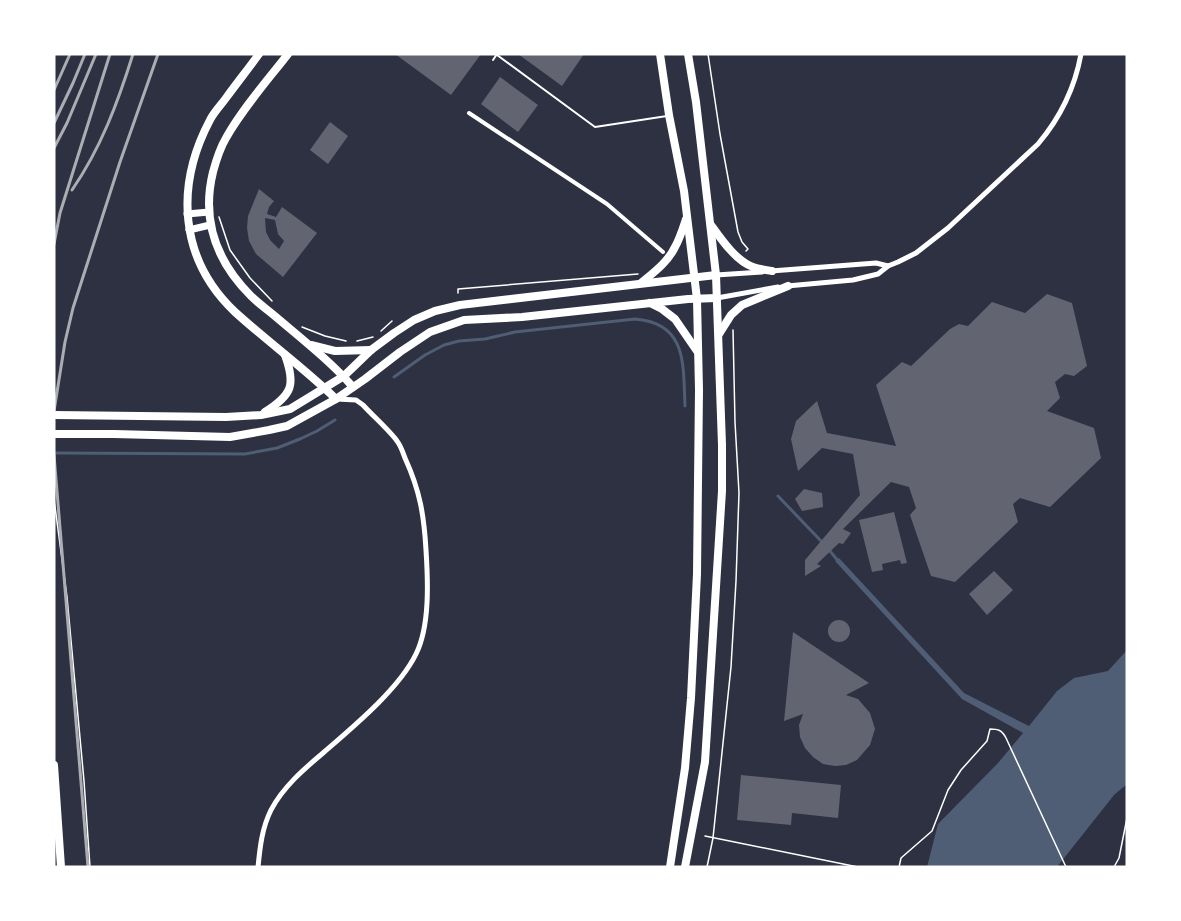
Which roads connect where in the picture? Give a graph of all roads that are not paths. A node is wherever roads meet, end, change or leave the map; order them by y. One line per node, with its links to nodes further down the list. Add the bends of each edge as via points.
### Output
1 (259, 54): 11 (main road, via 211,117 199,143 191,169)
2 (288, 54): 10 (main road, via 225,140 210,186)
3 (660, 54): 9 (main road)
4 (688, 54): 13 (main road)
5 (1081, 54): 17 (street, via 1077,75 1060,114 1038,144 948,228 916,253)
6 (497, 55): 7 (lane); 9 (lane, via 595,127)
7 (493, 60)
8 (469, 113): 16 (street, via 607,204)
9 (669, 115): 12 (main road)
10 (209, 212): 11 (street); 14 (main road)
11 (187, 214): 15 (main road)
12 (687, 216): 20 (main road); 21 (main road, via 669,257 658,269)
13 (710, 224): 18 (main road, via 742,261); 19 (main road)
14 (210, 225): 15 (street); 27 (main road, via 220,255 233,276)
15 (189, 230): 30 (main road, via 206,277 234,311)
16 (663, 252)
17 (888, 266): 18 (street, via 876,263); 22 (street, via 878,274 853,280)
18 (772, 271): 19 (street)
19 (716, 274): 20 (main road); 23 (main road)
20 (694, 276): 21 (main road); 24 (main road)
21 (639, 279): 28 (main road, via 435,311 414,320)
22 (788, 286): 23 (street); 26 (main road, via 742,305)
23 (717, 298): 24 (main road); 26 (main road)
24 (697, 299): 25 (main road); 29 (main road)
25 (650, 303): 29 (main road, via 675,319); 32 (main road, via 464,320 430,332)
26 (718, 335): 40 (main road, via 722,491 705,762)
27 (309, 345): 28 (main road, via 335,351); 31 (main road)
28 (371, 350): 31 (main road)
29 (698, 351): 41 (main road, via 696,628)
30 (285, 354): 33 (main road); 37 (main road, via 291,385 283,399)
31 (344, 376): 32 (main road); 33 (main road)
32 (353, 387): 34 (main road); 35 (street)
33 (324, 388): 34 (main road); 37 (main road, via 291,409)
34 (336, 399): 35 (street); 38 (main road, via 287,426 230,437)
35 (356, 400): 43 (street, via 397,441 418,491 428,576 425,623 417,653 401,679 288,785 271,809 261,837)
36 (54, 415): 37 (main road)
37 (261, 415)
38 (54, 434)
39 (54, 765): 42 (main road)
40 (689, 846): 41 (main road); 45 (main road)
41 (674, 848): 44 (main road)
42 (61, 867)
43 (258, 867)
44 (670, 867)
45 (685, 867)

